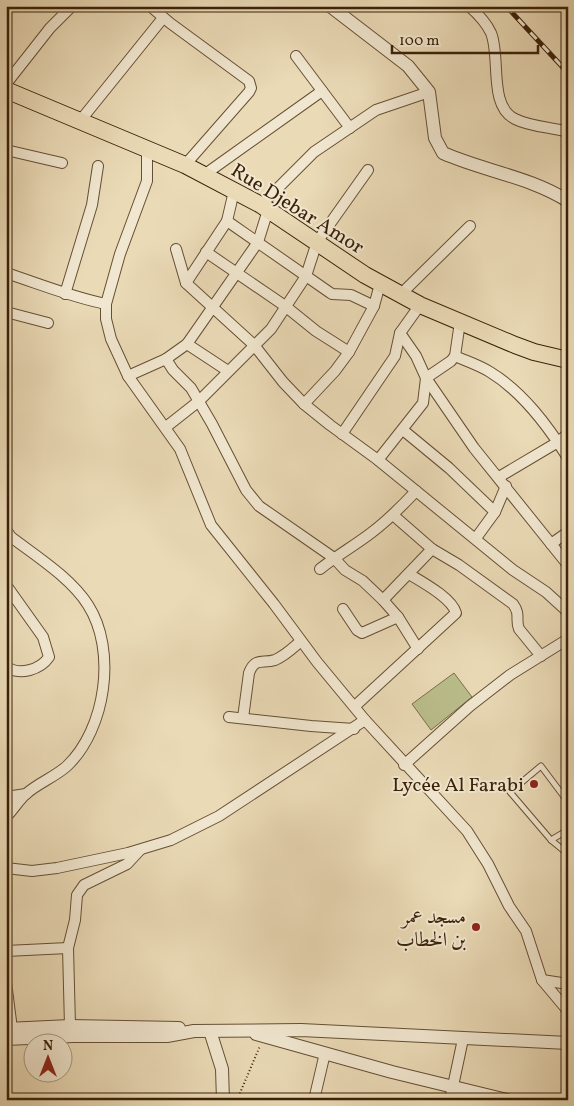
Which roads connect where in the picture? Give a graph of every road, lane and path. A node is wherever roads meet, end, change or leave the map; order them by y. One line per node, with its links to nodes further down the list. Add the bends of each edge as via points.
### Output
1 (72, 6): 7 (street, via 38,42)
2 (150, 6): 5 (street)
3 (330, 6): 10 (street, via 408,66)
4 (469, 6): 13 (street, via 491,34 498,92 507,114 529,124)
5 (163, 18): 11 (street); 17 (street, via 249,81 251,88)
6 (296, 56): 9 (street)
7 (6, 84)
8 (6, 90): 11 (main road, Rue Djebar Amor)
9 (322, 91): 12 (street); 20 (street)
10 (429, 92): 12 (street, via 383,107); 22 (street, via 435,138 443,153 535,185)
11 (80, 121): 14 (main road, Rue Djebar Amor)
12 (350, 128): 23 (street, via 314,152)
13 (568, 132)
14 (147, 148): 17 (main road, Rue Djebar Amor); 37 (street, via 147,181 120,254)
15 (6, 150): 16 (street)
16 (62, 163)
17 (185, 165): 20 (main road, Rue Djebar Amor)
18 (98, 166): 35 (street, via 92,205)
19 (368, 170): 27 (street)
20 (204, 175): 21 (main road, Rue Djebar Amor)
21 (234, 191): 23 (main road, Rue Djebar Amor); 24 (street)
22 (568, 202)
23 (265, 207): 26 (street); 27 (main road, Rue Djebar Amor)
24 (227, 221): 26 (street); 29 (street)
25 (470, 226): 36 (street)
26 (258, 242): 30 (street); 32 (street)
27 (317, 242): 32 (street); 34 (main road, Rue Djebar Amor)
28 (176, 249): 33 (street)
29 (206, 252): 30 (street); 33 (street)
30 (236, 272): 39 (street); 41 (street)
31 (6, 273): 35 (street)
32 (306, 276): 39 (street); 40 (street, via 332,294 351,294)
33 (186, 283): 41 (street)
34 (380, 284): 36 (main road, Rue Djebar Amor); 40 (street)
35 (65, 294): 37 (street)
36 (400, 295): 38 (main road, Rue Djebar Amor)
37 (106, 304): 53 (street, via 111,340)
38 (420, 305): 43 (main road, Rue Djebar Amor); 45 (street)
39 (285, 306): 47 (street, via 271,329); 48 (street)
40 (374, 306): 48 (street)
41 (212, 308): 46 (street); 47 (street)
42 (6, 312): 44 (street)
43 (460, 322): 49 (street); 51 (main road, Rue Djebar Amor, via 534,352)
44 (48, 323)
45 (400, 333): 54 (street); 59 (street, via 395,356)
46 (187, 344): 50 (street); 52 (street)
47 (254, 345): 52 (street); 56 (street)
48 (349, 352): 56 (street)
49 (455, 356): 54 (street); 61 (street, via 490,372 510,387)
50 (166, 359): 53 (street); 55 (street)
51 (568, 360)
52 (228, 370): 55 (street)
53 (128, 376): 57 (street)
54 (426, 378): 58 (street, via 423,403); 64 (street)
55 (199, 401): 57 (street); 74 (street, via 246,490 259,506)
56 (304, 404): 59 (street)
57 (166, 427): 84 (street, via 180,449 211,525)
58 (403, 430): 63 (street); 67 (street)
59 (342, 434): 63 (street)
60 (568, 434): 61 (street)
61 (558, 442): 62 (street); 64 (street)
62 (568, 458)
63 (378, 460): 66 (street)
64 (498, 477): 65 (street)
65 (506, 486): 67 (street); 72 (street)
66 (416, 491): 68 (street); 71 (street)
67 (495, 512): 71 (street)
68 (393, 515): 73 (street); 74 (street)
69 (568, 532): 72 (street)
70 (8, 537): 94 (street, via 70,584 88,604 101,633 105,662 92,730 67,766)
71 (476, 538): 81 (street)
72 (551, 544): 75 (street)
73 (432, 549): 77 (street); 86 (street, via 512,604 518,613 518,629)
74 (334, 558): 76 (street); 79 (street)
75 (568, 565)
76 (320, 569)
77 (409, 574): 79 (street); 85 (street, via 437,592 456,611)
78 (6, 585): 87 (street, via 43,637 49,657 34,669 23,671)
79 (384, 600): 82 (street)
80 (343, 610): 82 (street, via 362,633)
81 (568, 612)
82 (398, 617): 85 (street)
83 (568, 639): 86 (street)
84 (301, 641): 88 (street); 90 (street, via 275,660 256,662 252,666)
85 (418, 649): 88 (street)
86 (541, 656): 93 (street, via 470,706)
87 (6, 666)
88 (355, 706): 91 (street)
89 (229, 717): 90 (street)
90 (243, 718): 92 (street)
91 (365, 720): 92 (street); 93 (street)
92 (354, 729): 100 (street, via 218,816 171,840)
93 (404, 765): 105 (street, via 467,831 479,849 526,931)
94 (26, 794): 95 (street); 97 (street)
95 (6, 797)
96 (568, 802): 99 (lane, via 541,766 510,792)
97 (6, 817)
98 (568, 830): 99 (lane)
99 (551, 840): 101 (lane)
100 (140, 849): 102 (street, via 32,871); 103 (street, via 127,864 84,886 76,895 75,920)
101 (568, 854)
102 (6, 868)
103 (68, 948): 104 (street); 109 (street)
104 (6, 951)
105 (542, 980): 107 (street); 108 (street)
106 (6, 982): 112 (street)
107 (568, 984)
108 (568, 1011)
109 (70, 1026): 110 (street, via 165,1027); 112 (street)
110 (194, 1031): 111 (street); 112 (street, via 167,1036)
111 (210, 1031): 113 (street); 119 (street, via 222,1069)
112 (8, 1032)
113 (251, 1032): 114 (street); 115 (street, via 301,1030)
114 (263, 1037): 117 (street); 120 (path)
115 (463, 1039): 116 (street); 118 (street)
116 (568, 1043)
117 (325, 1053): 118 (street); 121 (street)
118 (452, 1094): 122 (street)
119 (223, 1100)
120 (238, 1100)
121 (314, 1100)
122 (507, 1100)

